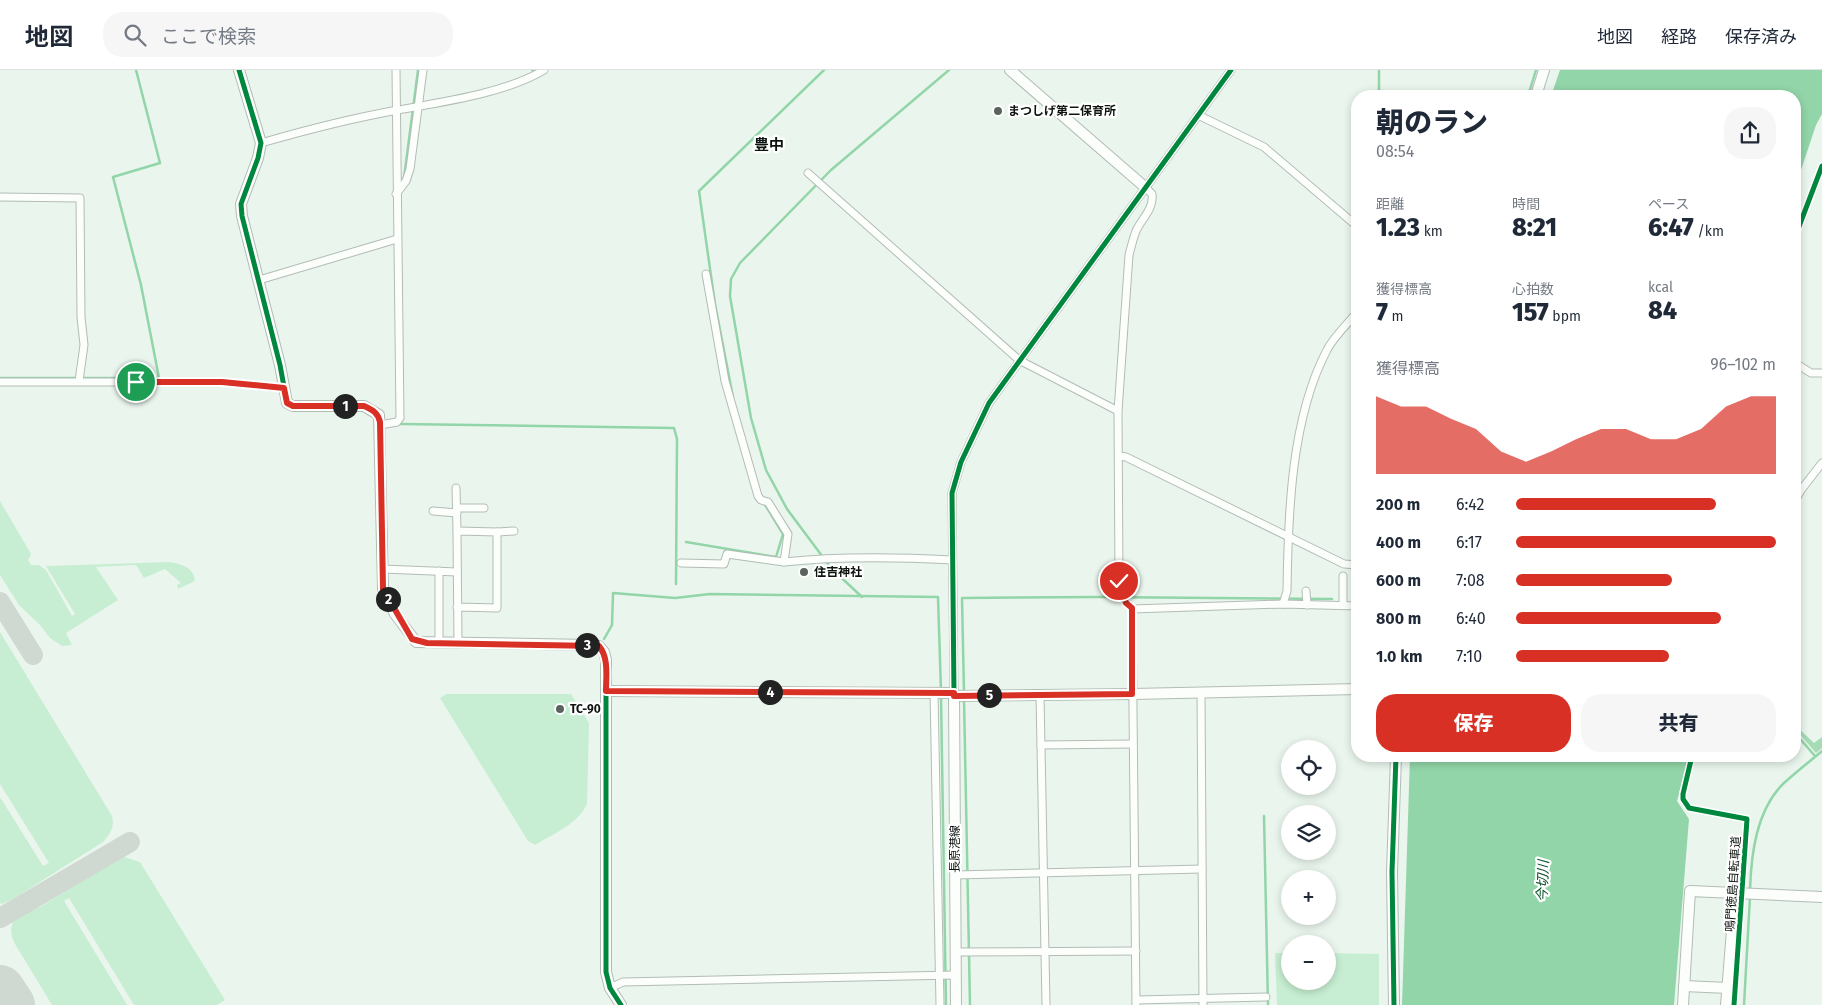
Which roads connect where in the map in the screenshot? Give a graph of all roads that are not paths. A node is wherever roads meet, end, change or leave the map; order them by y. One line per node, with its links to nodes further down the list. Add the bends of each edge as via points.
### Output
1 (239, 70): 12 (street)
2 (396, 70): 10 (street)
3 (423, 70): 9 (street)
4 (544, 70): 9 (street, via 516,83)
5 (1010, 70): 14 (street)
6 (1231, 70): 11 (street)
7 (1544, 70): 8 (street)
8 (1538, 90)
9 (417, 107): 10 (street); 15 (street, via 410,170)
10 (397, 110): 12 (street); 15 (street)
11 (1198, 115): 14 (street); 17 (street, via 1264,147)
12 (262, 143): 20 (street, via 241,204)
13 (808, 173): 22 (street)
14 (1146, 188): 22 (street); 28 (street, via 1153,201 1136,232 1129,255)
15 (396, 194): 18 (street)
16 (0, 197): 26 (street, via 80,198 84,345)
17 (1351, 221)
18 (397, 239): 20 (street); 29 (street, via 400,418 397,422)
19 (706, 274): 42 (street, via 725,381 758,496 768,502 788,534)
20 (258, 280): 27 (street)
21 (1351, 322): 40 (street, via 1328,348 1311,386 1292,472)
22 (1019, 360): 28 (street); 41 (street, via 989,403 961,462 952,493)
23 (1801, 366): 24 (street, via 1811,373)
24 (1822, 373)
25 (0, 382): 26 (street)
26 (79, 382): 27 (street, via 222,382)
27 (284, 388): 29 (street, via 287,403 293,406 364,406 378,415)
28 (1118, 411): 30 (street)
29 (380, 425): 45 (street)
30 (1119, 456): 40 (street); 55 (street, via 1119,581 1126,603)
31 (1822, 463): 33 (street)
32 (456, 488): 36 (street)
33 (1801, 490)
34 (484, 508): 36 (street)
35 (432, 511): 36 (street)
36 (457, 511): 37 (street)
37 (457, 531): 39 (street); 47 (street)
38 (514, 531): 39 (street)
39 (497, 532): 54 (street, via 497,608)
40 (1289, 537): 44 (street); 50 (street, via 1287,592)
41 (952, 560): 42 (street, via 814,559); 62 (street)
42 (784, 562): 43 (street, via 727,554 724,564)
43 (681, 563)
44 (1351, 564)
45 (382, 569): 46 (street); 56 (street, via 383,589 412,639)
46 (439, 571): 47 (street); 56 (street)
47 (458, 572): 54 (street)
48 (1343, 576): 52 (street)
49 (1306, 591): 51 (street)
50 (1283, 604): 51 (street); 55 (street)
51 (1307, 605): 52 (street)
52 (1343, 605): 53 (street)
53 (1351, 606)
54 (458, 607): 57 (street)
55 (1132, 608): 63 (street)
56 (439, 644): 57 (street)
57 (458, 644): 59 (street, via 599,646 606,660)
58 (1351, 688): 61 (street)
59 (606, 691): 60 (street); 80 (street, via 606,972)
60 (934, 692): 62 (street); 77 (street)
61 (1201, 692): 63 (street); 68 (street)
62 (954, 694): 64 (street); 71 (street, 長原港線)
63 (1132, 694): 64 (street); 65 (street)
64 (1040, 695): 66 (street)
65 (1133, 744): 66 (street); 69 (street)
66 (1041, 745): 70 (street)
67 (1396, 762): 89 (street, via 1392,872)
68 (1202, 869): 69 (street); 84 (street)
69 (1135, 871): 70 (street); 74 (street)
70 (1043, 873): 71 (street); 76 (street)
71 (955, 875): 75 (street, 長原港線)
72 (1735, 893): 73 (street); 79 (street, via 1690,891); 81 (street)
73 (1822, 897)
74 (1136, 951): 76 (street); 83 (street)
75 (955, 952): 76 (street); 78 (street, 長原港線)
76 (1044, 952): 88 (street)
77 (940, 976): 78 (street); 80 (street, via 623,982); 86 (street)
78 (955, 976): 87 (street, 長原港線)
79 (1684, 986): 81 (street); 90 (street)
80 (610, 988): 85 (street)
81 (1728, 988): 91 (street)
82 (1266, 997): 84 (street)
83 (1136, 1002): 84 (street)
84 (1203, 1002)
85 (621, 1005)
86 (940, 1005)
87 (956, 1005)
88 (1046, 1005)
89 (1394, 1005)
90 (1683, 1005)
91 (1726, 1005)

